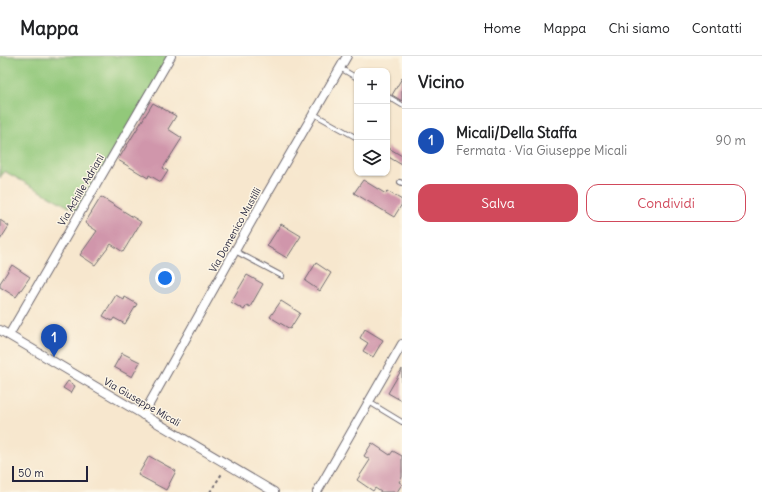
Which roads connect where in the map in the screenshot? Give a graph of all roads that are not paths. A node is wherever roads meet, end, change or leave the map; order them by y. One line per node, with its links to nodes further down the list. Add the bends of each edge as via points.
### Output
1 (171, 56): 12 (street, Via Achille Adriani)
2 (347, 56): 3 (street, Via Domenico Mustilli)
3 (340, 68): 4 (lane); 7 (street, Via Domenico Mustilli)
4 (354, 76)
5 (390, 98): 6 (lane)
6 (402, 105)
7 (314, 114): 8 (lane); 9 (street, Via Domenico Mustilli)
8 (354, 136)
9 (235, 250): 10 (lane); 15 (street, Via Domenico Mustilli)
10 (282, 276)
11 (0, 330): 12 (street, Via Giuseppe Micali)
12 (9, 335): 15 (street, Via Giuseppe Micali)
13 (402, 344): 14 (street)
14 (369, 402): 16 (lane); 18 (street)
15 (143, 415): 17 (street, Via Giuseppe Micali)
16 (402, 422)
17 (274, 492)
18 (317, 492)

